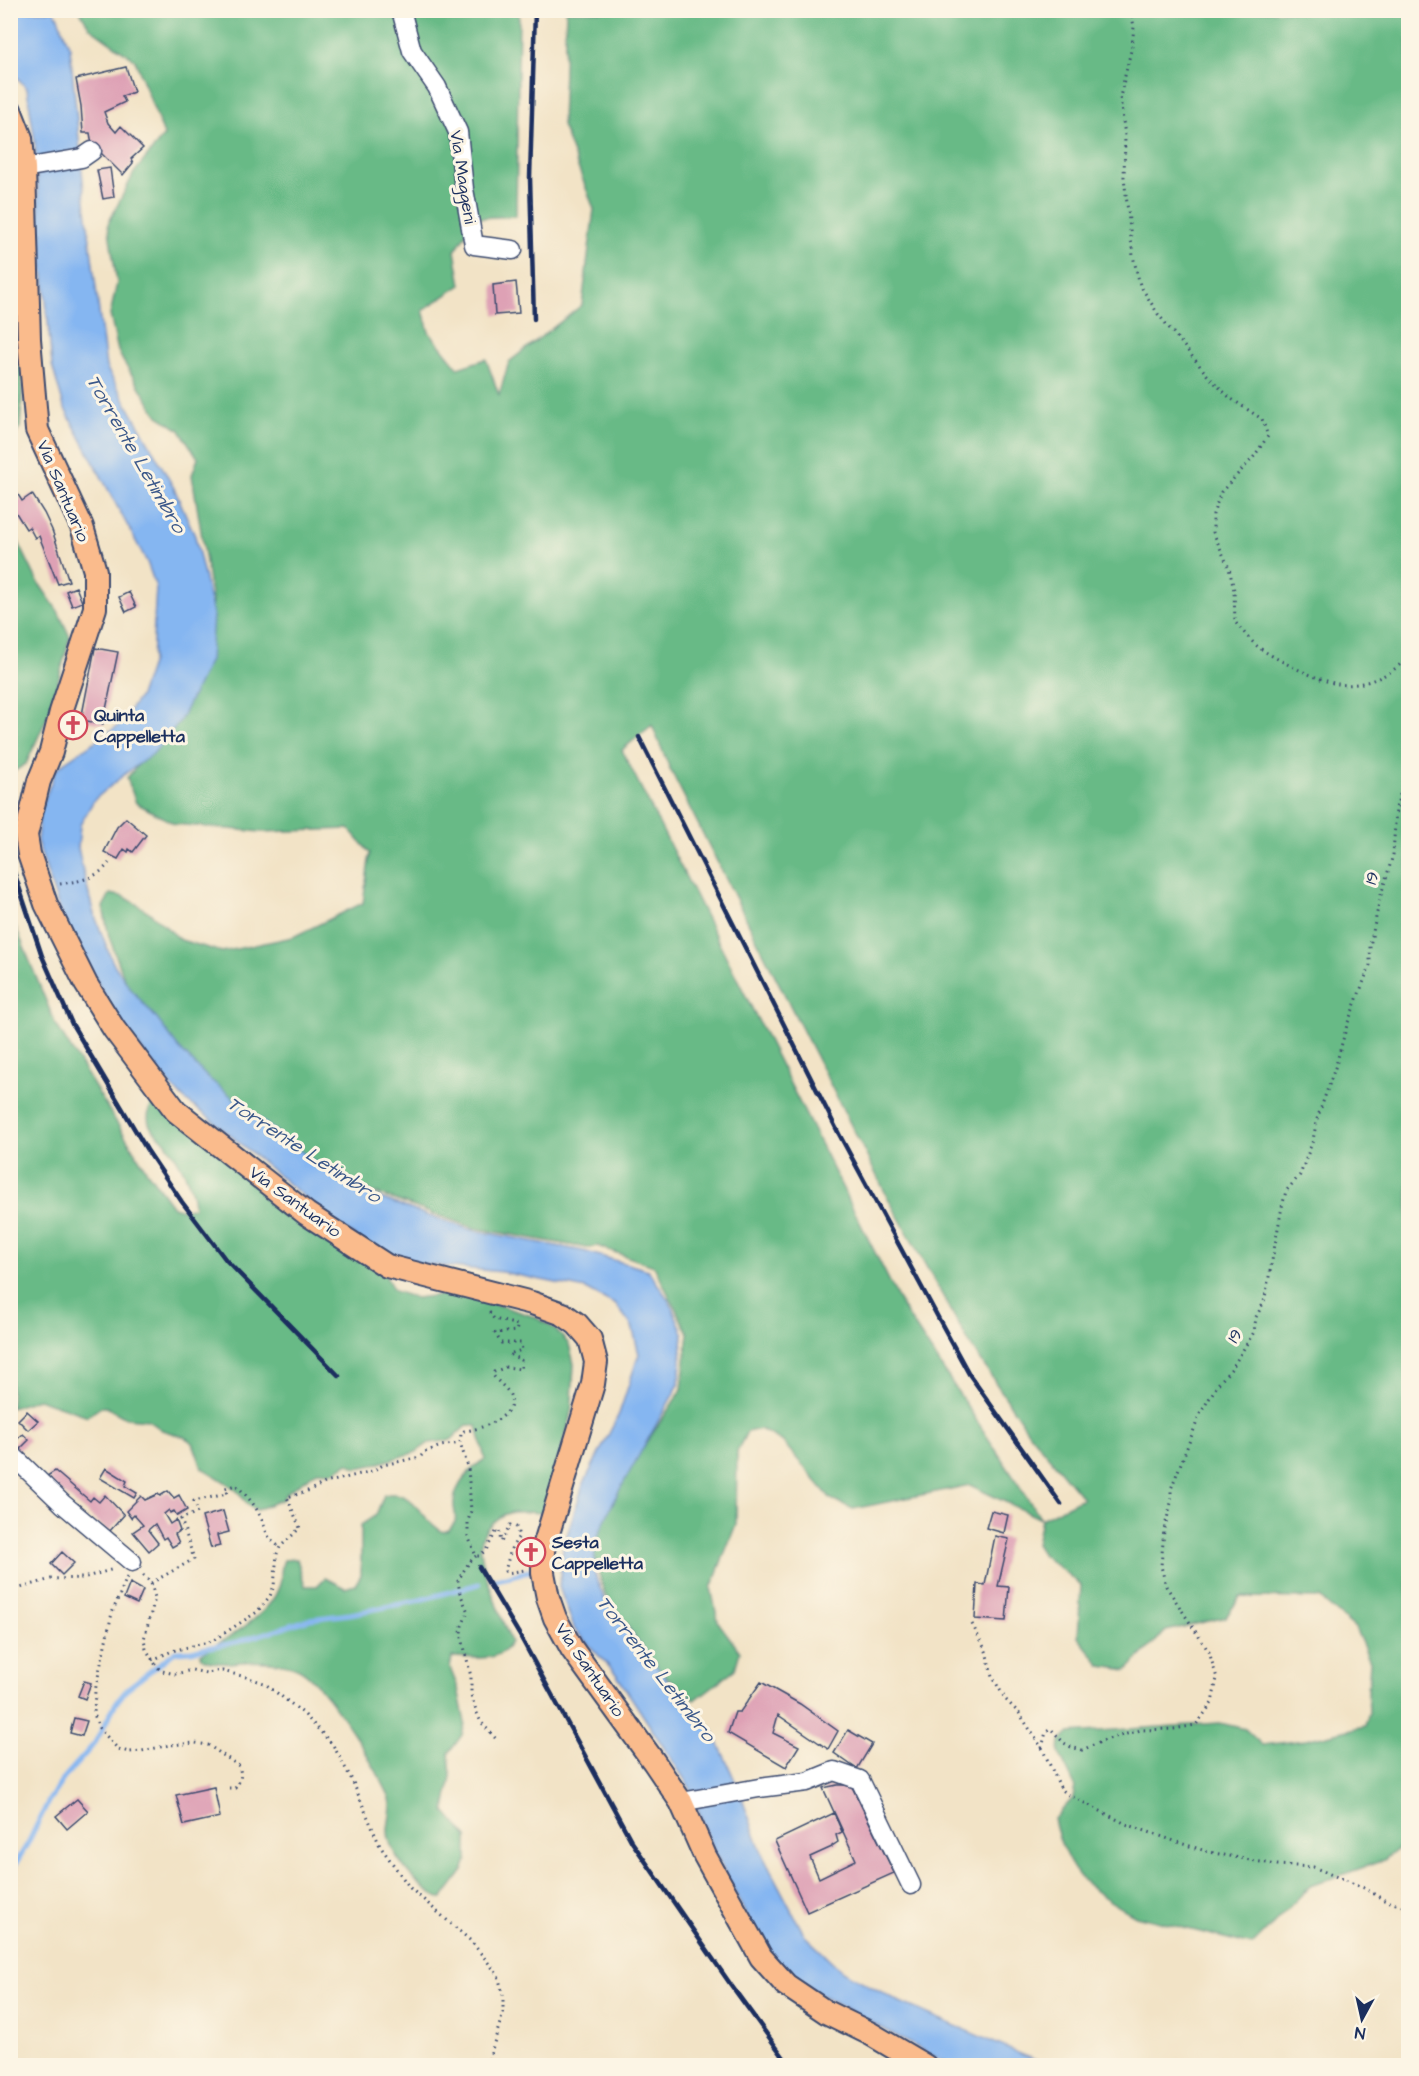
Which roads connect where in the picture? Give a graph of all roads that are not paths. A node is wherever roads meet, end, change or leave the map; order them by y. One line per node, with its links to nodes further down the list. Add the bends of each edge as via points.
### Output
1 (400, 10): 5 (street, Via Maggeni, via 411,51 437,87 458,132 474,245)
2 (10, 110): 4 (main road, Via Santuario)
3 (87, 154): 4 (street)
4 (29, 167): 8 (main road, Via Santuario, via 29,339 37,430 82,526 95,571 95,608 39,781 26,835 40,889 86,984 114,1029 176,1111 307,1214 387,1266 563,1314 590,1339 596,1362 594,1384 543,1550 548,1598 572,1649)
5 (513, 250)
6 (10, 1453): 7 (street)
7 (128, 1560)
8 (681, 1802): 9 (street, via 807,1782 834,1771 860,1780); 10 (main road, Via Santuario, via 705,1856 761,1957 786,1985 826,2012)
9 (911, 1885)
10 (925, 2066)

